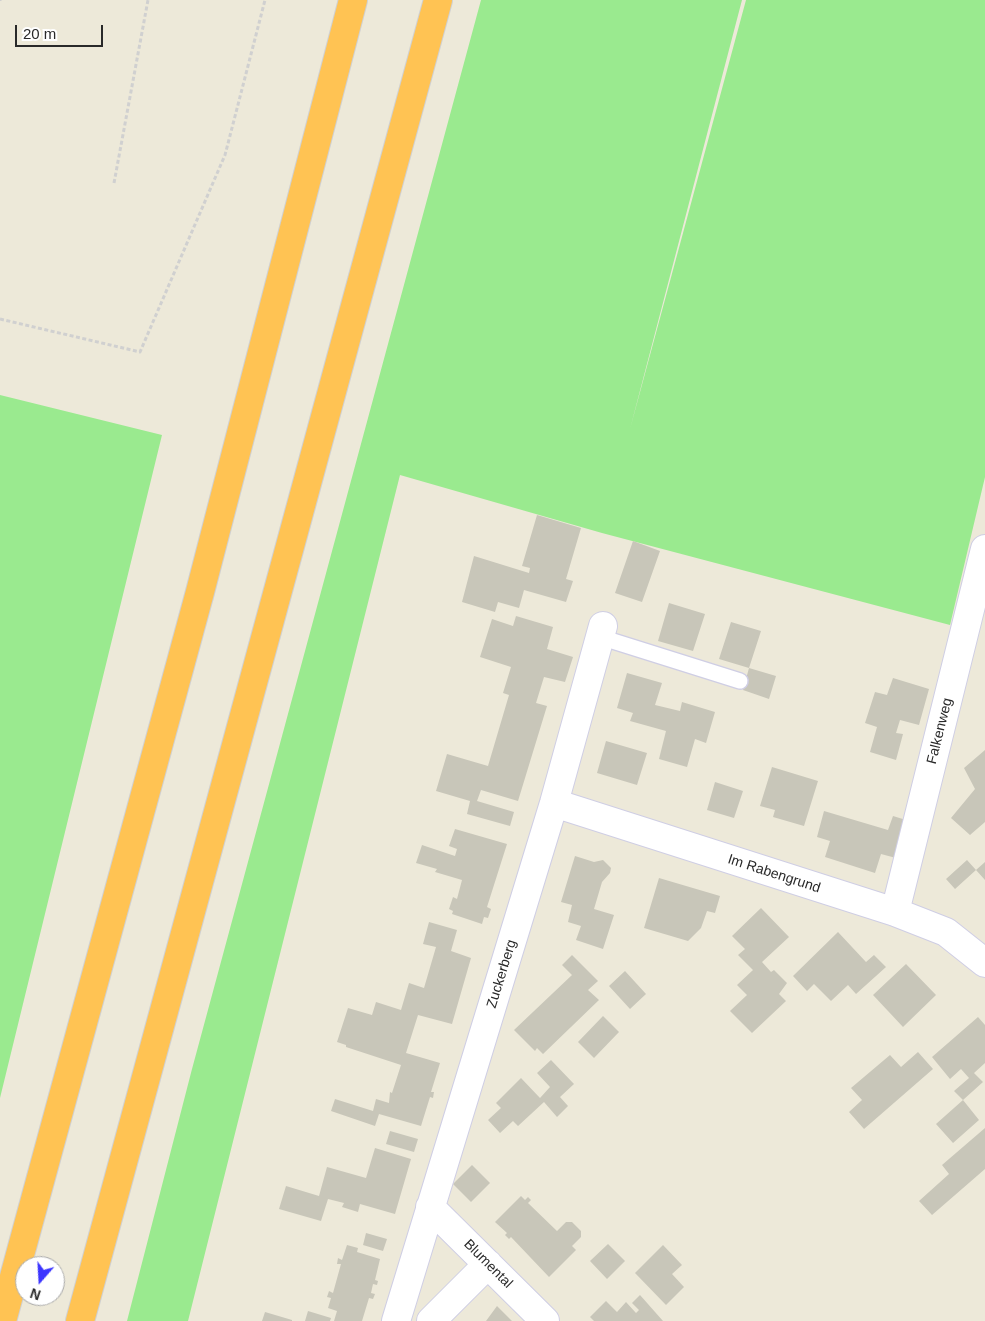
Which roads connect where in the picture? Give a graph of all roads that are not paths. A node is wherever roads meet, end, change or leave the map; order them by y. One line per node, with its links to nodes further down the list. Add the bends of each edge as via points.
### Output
1 (352, 0): 11 (highway, via 200,592)
2 (438, 0): 12 (highway)
3 (985, 549): 7 (street, Falkenweg)
4 (602, 632): 5 (lane); 6 (street, Zuckerberg)
5 (740, 681)
6 (554, 803): 7 (street, Im Rabengrund); 9 (street, Zuckerberg)
7 (895, 912): 8 (street, Im Rabengrund, via 946,932)
8 (985, 963)
9 (430, 1206): 10 (street, Blumental); 13 (street, Zuckerberg)
10 (488, 1264): 14 (street); 15 (street, Blumental)
11 (2, 1321)
12 (80, 1321)
13 (396, 1321)
14 (431, 1321)
15 (545, 1321)

